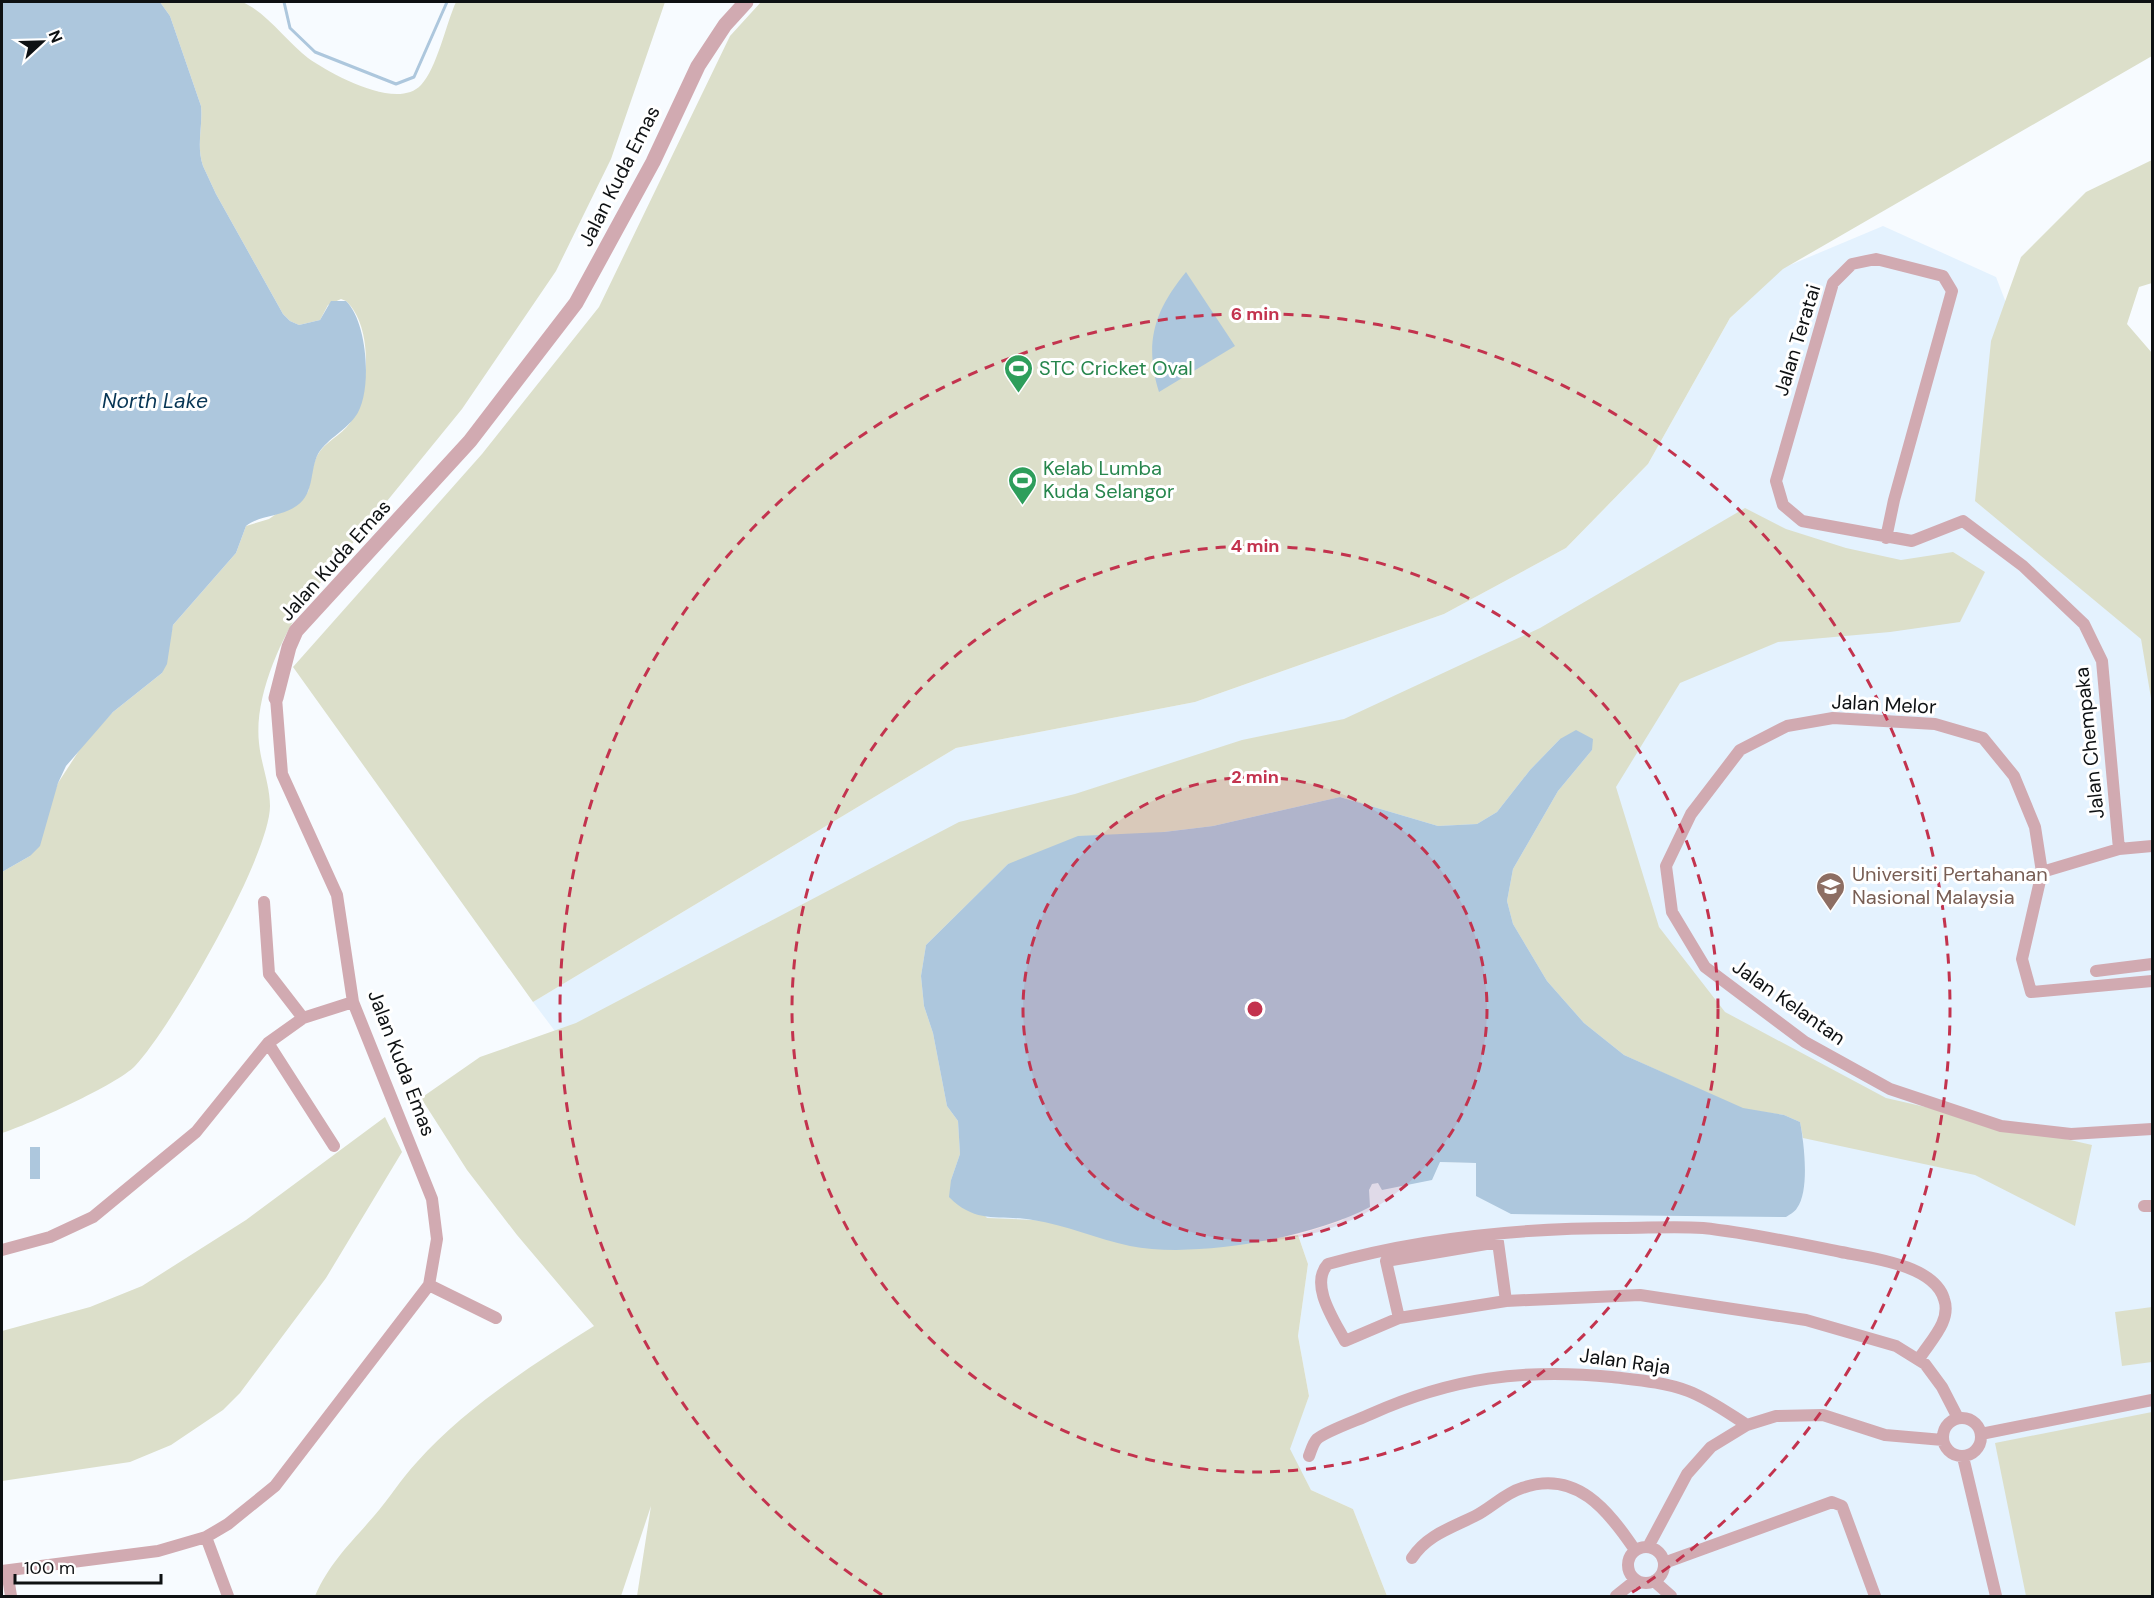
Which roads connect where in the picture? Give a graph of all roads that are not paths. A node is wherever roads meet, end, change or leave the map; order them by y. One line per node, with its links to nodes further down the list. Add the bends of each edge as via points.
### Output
1 (746, 2): 3 (street, Jalan Kuda Emas, via 698,66 652,162 576,303 470,441 296,631)
2 (1886, 538): 2 (street, Jalan Teratai, via 1952,291 1943,276 1876,259 1852,264 1833,284 1776,481 1783,505 1802,521); 6 (street, Jalan Chempaka, via 1912,541 1963,521 2023,566 2084,624 2102,661)
3 (276, 698): 12 (street, Jalan Kuda Emas, via 282,774 337,895)
4 (1691, 814): 7 (street, Jalan Melor, via 1740,750 1787,726 1833,718 1935,724 1983,738 2014,776 2035,826); 15 (street, Jalan Kelantan, via 1666,866 1672,912 1705,967 1805,1042 1890,1089 2001,1126 2072,1134)
5 (2152, 846): 6 (street)
6 (2119, 849): 7 (street)
7 (2042, 872): 11 (street, Jalan Melor, via 2022,959 2031,992)
8 (264, 902): 13 (street, via 269,974)
9 (2152, 964): 10 (street)
10 (2096, 971)
11 (2152, 981)
12 (353, 1002): 13 (street); 18 (street, Jalan Kuda Emas, via 432,1199 437,1239)
13 (303, 1018): 14 (street)
14 (268, 1043): 16 (street); 17 (street, via 196,1132 93,1217 50,1237)
15 (2152, 1129)
16 (334, 1146)
17 (2, 1250)
18 (429, 1285): 20 (street); 30 (street, Jalan Kuda Emas, via 275,1486)
19 (1506, 1301): 21 (street); 21 (street, via 1498,1242 1386,1261); 22 (street, via 1640,1295 1806,1320 1896,1346)
20 (496, 1318)
21 (1399, 1318): 22 (street, via 1345,1341 1320,1283 1321,1272 1328,1264 1418,1243 1511,1231 1701,1228 1860,1256 1915,1270 1931,1279 1942,1293 1946,1311 1944,1322)
22 (1919, 1359): 24 (street, via 1934,1375)
23 (2152, 1400): 26 (street)
24 (1958, 1418): 26 (street, via 1971,1419); 27 (street, via 1944,1428)
25 (1747, 1425): 27 (street, via 1776,1416 1823,1415 1885,1435); 28 (street, Jalan Raja, via 1686,1390 1646,1381 1534,1373 1439,1388 1396,1403 1317,1439); 31 (street, via 1711,1447 1687,1474)
26 (1981, 1434): 29 (street, via 1979,1447)
27 (1943, 1440): 29 (street, via 1950,1452)
28 (1309, 1456)
29 (1963, 1456): 43 (street)
30 (206, 1537): 35 (street, Jalan Kuda Emas, via 158,1551); 38 (street)
31 (1648, 1547): 32 (street); 34 (street, via 1659,1553)
32 (1635, 1550): 33 (street, via 1616,1521 1577,1489 1561,1483 1543,1483 1521,1488 1436,1534); 36 (street, via 1628,1564)
33 (1412, 1558)
34 (1664, 1563): 37 (street); 42 (street, via 1838,1502)
35 (4, 1571): 39 (street)
36 (1636, 1580): 37 (street); 40 (street)
37 (1654, 1581): 41 (street)
38 (223, 1595)
39 (11, 1596)
40 (1616, 1596)
41 (1671, 1596)
42 (1875, 1596)
43 (1996, 1596)

